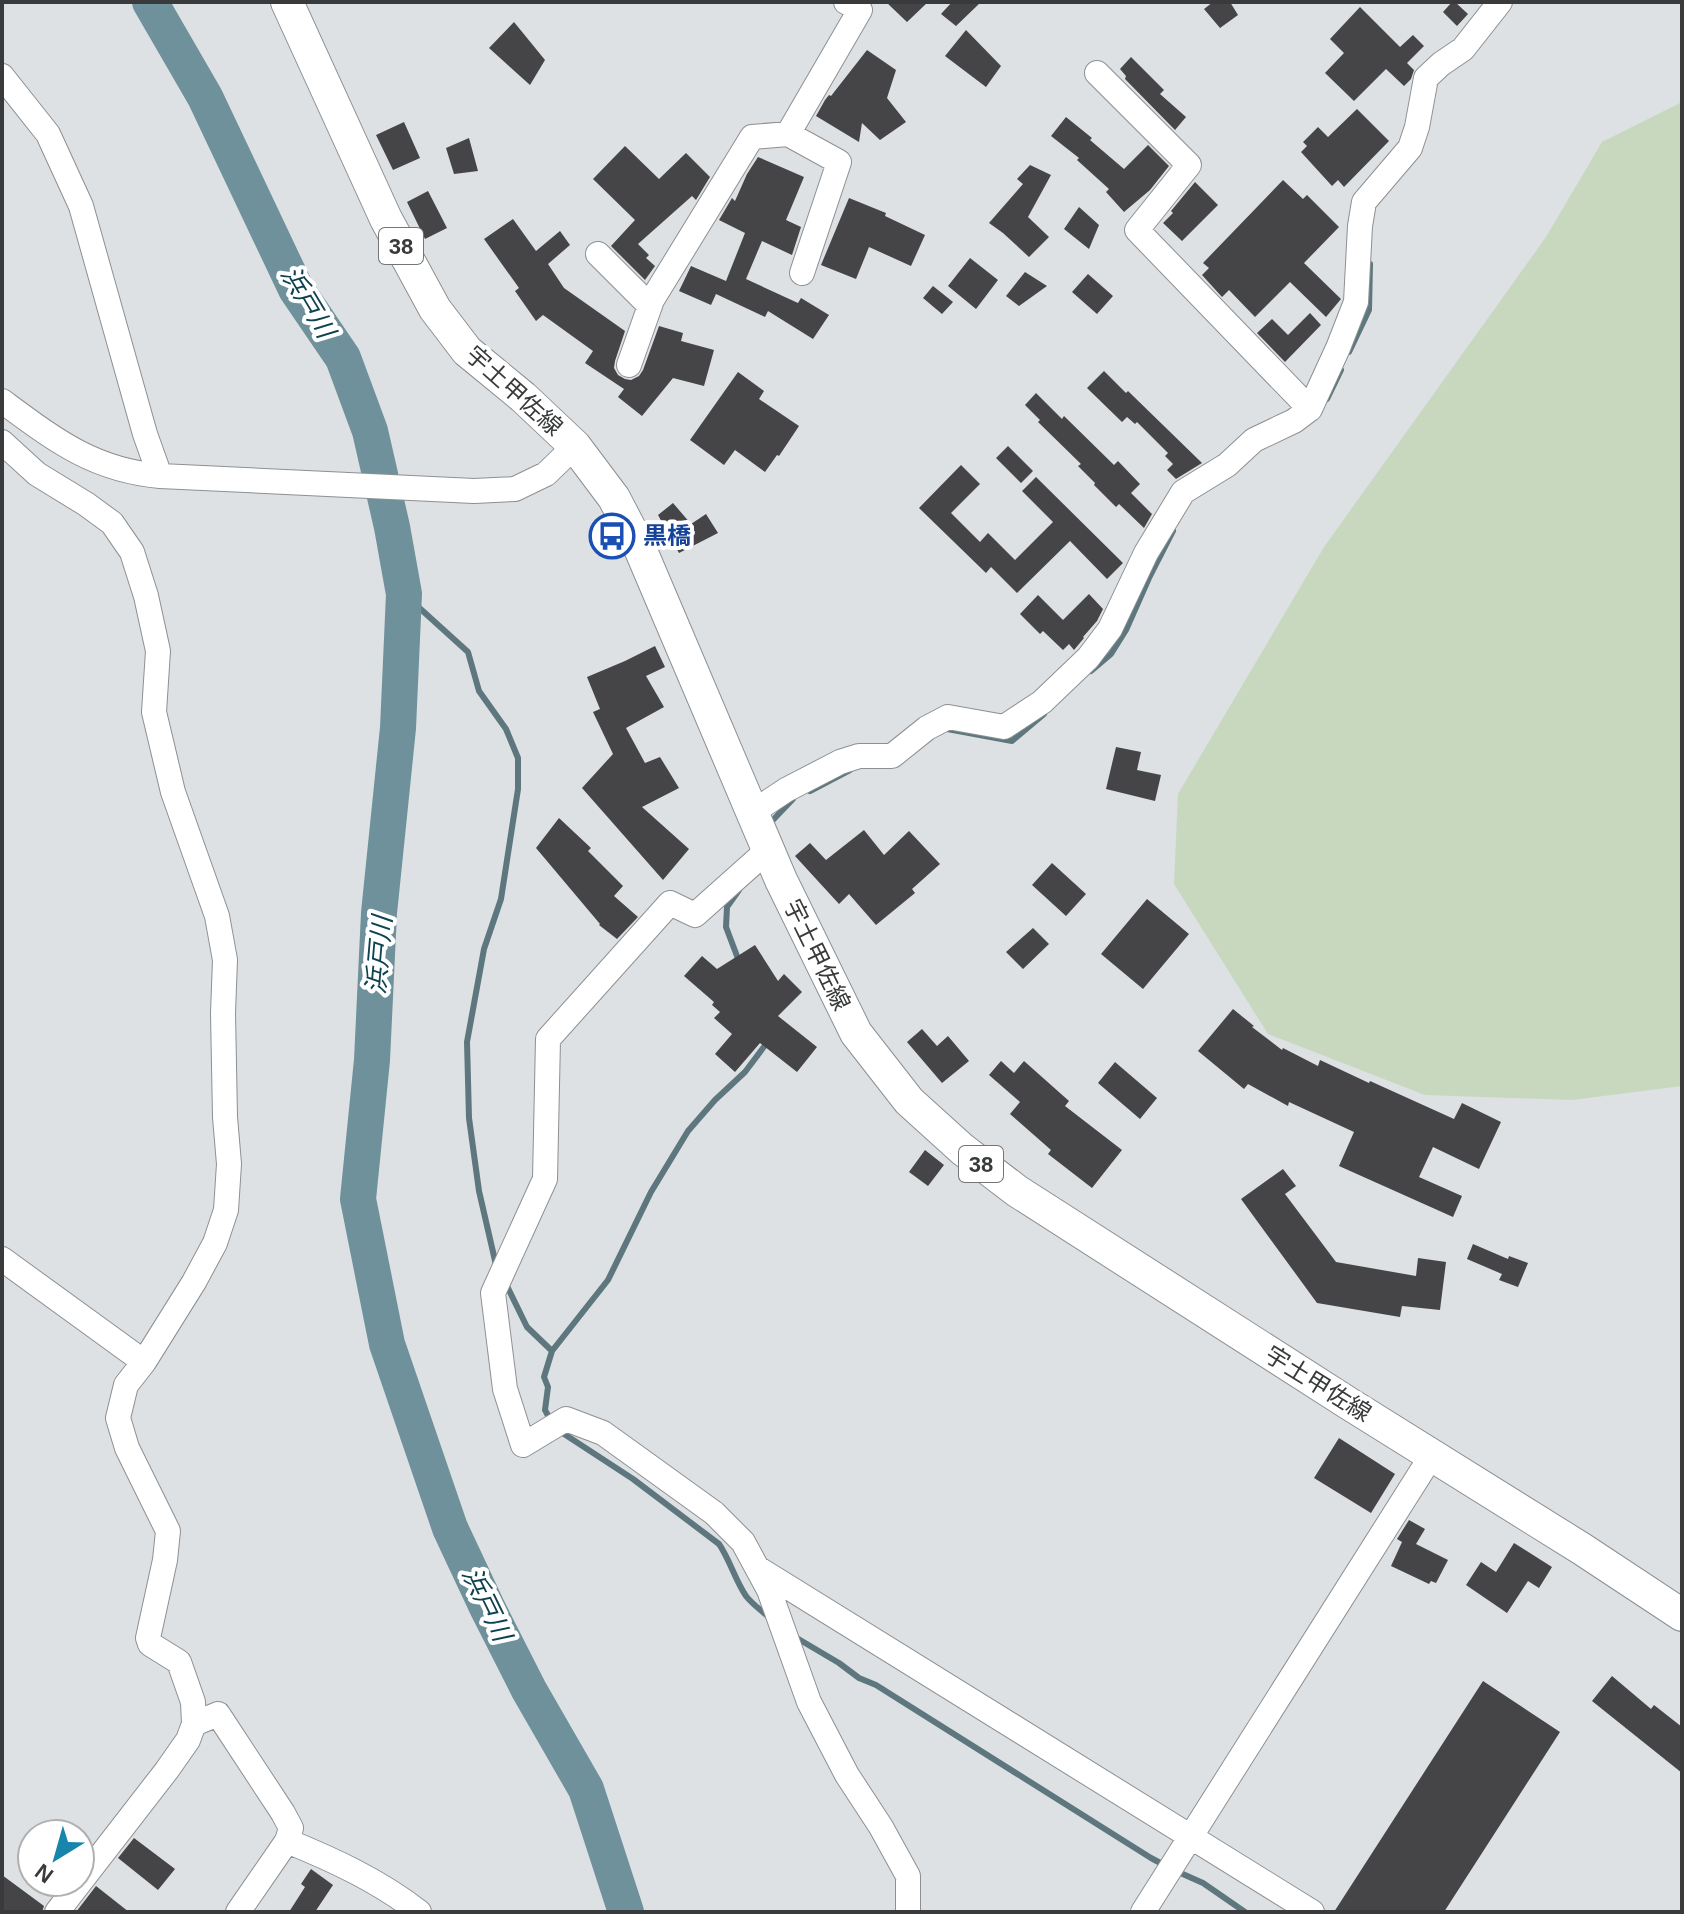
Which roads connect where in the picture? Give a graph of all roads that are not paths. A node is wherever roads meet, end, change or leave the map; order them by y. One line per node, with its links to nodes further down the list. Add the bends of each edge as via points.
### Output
1 (287, 2): 14 (main road, 宇土甲佐線 / 38, via 386,219 435,309 467,351)
2 (846, 2): 6 (street, via 860,10)
3 (1500, 2): 12 (street, via 1463,49 1426,78 1410,148 1364,202 1356,302)
4 (1097, 73): 12 (street, via 1189,165 1137,230)
5 (2, 76): 15 (street, via 48,134 81,206 145,434)
6 (788, 134): 8 (street, via 839,162); 9 (street, via 752,137)
7 (598, 254): 9 (street)
8 (802, 273)
9 (650, 306): 10 (street)
10 (629, 365)
11 (2, 401): 15 (street, via 81,455 134,473)
12 (1310, 409): 16 (street, via 1254,440 1227,465 1183,492 1110,629 1042,702 1004,727 948,717 892,756 840,762)
13 (2, 442): 19 (street, via 37,474 112,523 132,552 158,651 154,712 173,792 217,916 225,960 226,1210 194,1282)
14 (575, 446): 15 (street, via 546,474 515,489); 16 (main road, 宇土甲佐線 / 38, via 614,498 639,546)
15 (169, 476)
16 (753, 812): 17 (main road, 宇土甲佐線 / 38)
17 (769, 849): 20 (main road, 宇土甲佐線 / 38, via 856,1033 909,1101 1030,1199); 21 (street, via 695,915 670,903 548,1039 545,1179 493,1293 505,1389 523,1445 566,1419 603,1433 714,1513 743,1542)
18 (2, 1259): 19 (street)
19 (144, 1362): 23 (street, via 126,1385 118,1418 168,1531 148,1638 179,1662 193,1702)
20 (1432, 1455): 22 (main road, 宇土甲佐線 / 38); 24 (street)
21 (757, 1568): 24 (street); 29 (street, via 809,1702 908,1876)
22 (1682, 1615)
23 (194, 1724): 25 (street, via 218,1714 283,1813 291,1828); 26 (street, via 167,1770)
24 (1192, 1837): 30 (street); 31 (street)
25 (287, 1841): 27 (street); 28 (street, via 331,1858)
26 (57, 1912)
27 (238, 1912)
28 (419, 1912)
29 (908, 1912)
30 (1143, 1912)
31 (1312, 1912)

